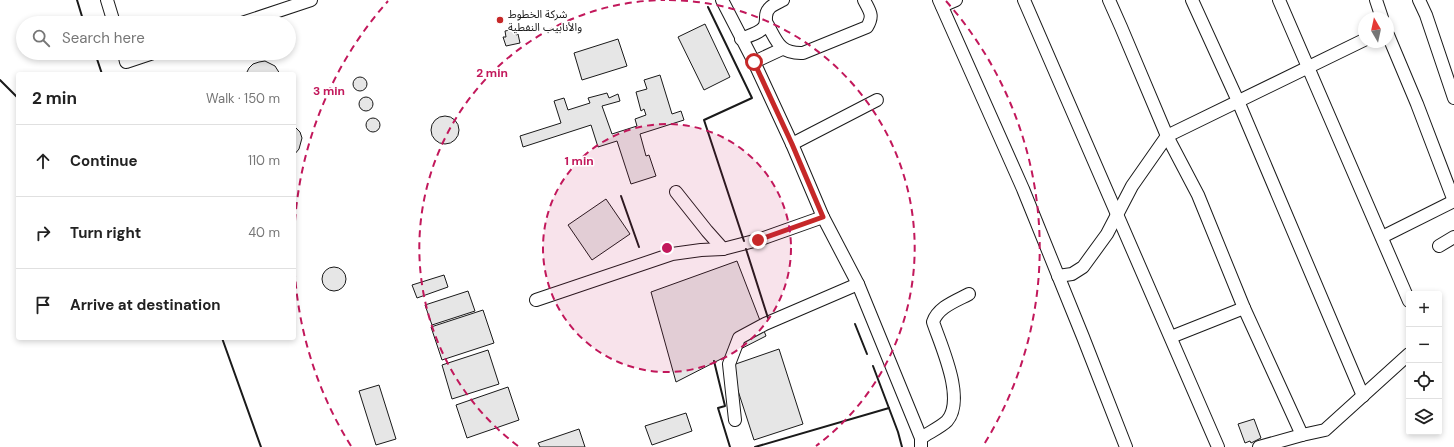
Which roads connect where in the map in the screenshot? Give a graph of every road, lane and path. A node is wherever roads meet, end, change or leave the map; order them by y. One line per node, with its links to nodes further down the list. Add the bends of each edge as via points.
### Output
1 (107, 0): 15 (street)
2 (311, 0): 16 (street)
3 (722, 0): 18 (street)
4 (783, 0): 17 (street, via 770,6 766,13)
5 (864, 0): 21 (street, via 871,15 867,27 803,53 792,54)
6 (956, 0): 13 (street)
7 (1024, 0): 31 (street)
8 (1109, 0): 27 (street)
9 (1192, 0): 26 (street)
10 (1279, 0): 23 (street)
11 (1376, 0): 14 (street)
12 (1419, 0): 24 (street)
13 (940, 3): 37 (street, via 1024,189)
14 (1380, 12)
15 (112, 16)
16 (263, 16)
17 (766, 22): 18 (street, via 762,28); 21 (street)
18 (741, 39): 22 (street)
19 (1358, 43): 23 (street)
20 (1393, 48): 30 (street)
21 (782, 49): 22 (street)
22 (754, 62): 28 (street)
23 (1308, 67): 26 (street); 33 (street)
24 (1454, 98)
25 (877, 100): 28 (street)
26 (1238, 101): 27 (street); 45 (street)
27 (1167, 136): 31 (street, via 1132,186); 42 (street, via 1198,195)
28 (792, 144): 32 (street)
29 (676, 192): 36 (street)
30 (1454, 201): 33 (street)
31 (1118, 214): 37 (street, via 1083,268 1072,274); 43 (street)
32 (823, 217): 36 (street); 38 (street)
33 (1382, 237): 40 (street)
34 (1454, 237): 35 (street)
35 (1439, 246)
36 (724, 249): 41 (street, via 672,254)
37 (1058, 276): 49 (street)
38 (858, 284): 46 (street, via 765,324 739,338 729,364); 48 (street)
39 (969, 294): 48 (street, via 936,314 933,322 953,380 955,403 947,421)
40 (1406, 294)
41 (536, 300)
42 (1244, 308): 43 (street); 47 (street)
43 (1171, 337): 50 (street)
44 (1406, 357): 45 (street)
45 (1363, 396): 47 (street, via 1325,430)
46 (735, 420)
47 (1302, 435): 51 (street)
48 (921, 442)
49 (1126, 447)
50 (1218, 447)
51 (1259, 447)

